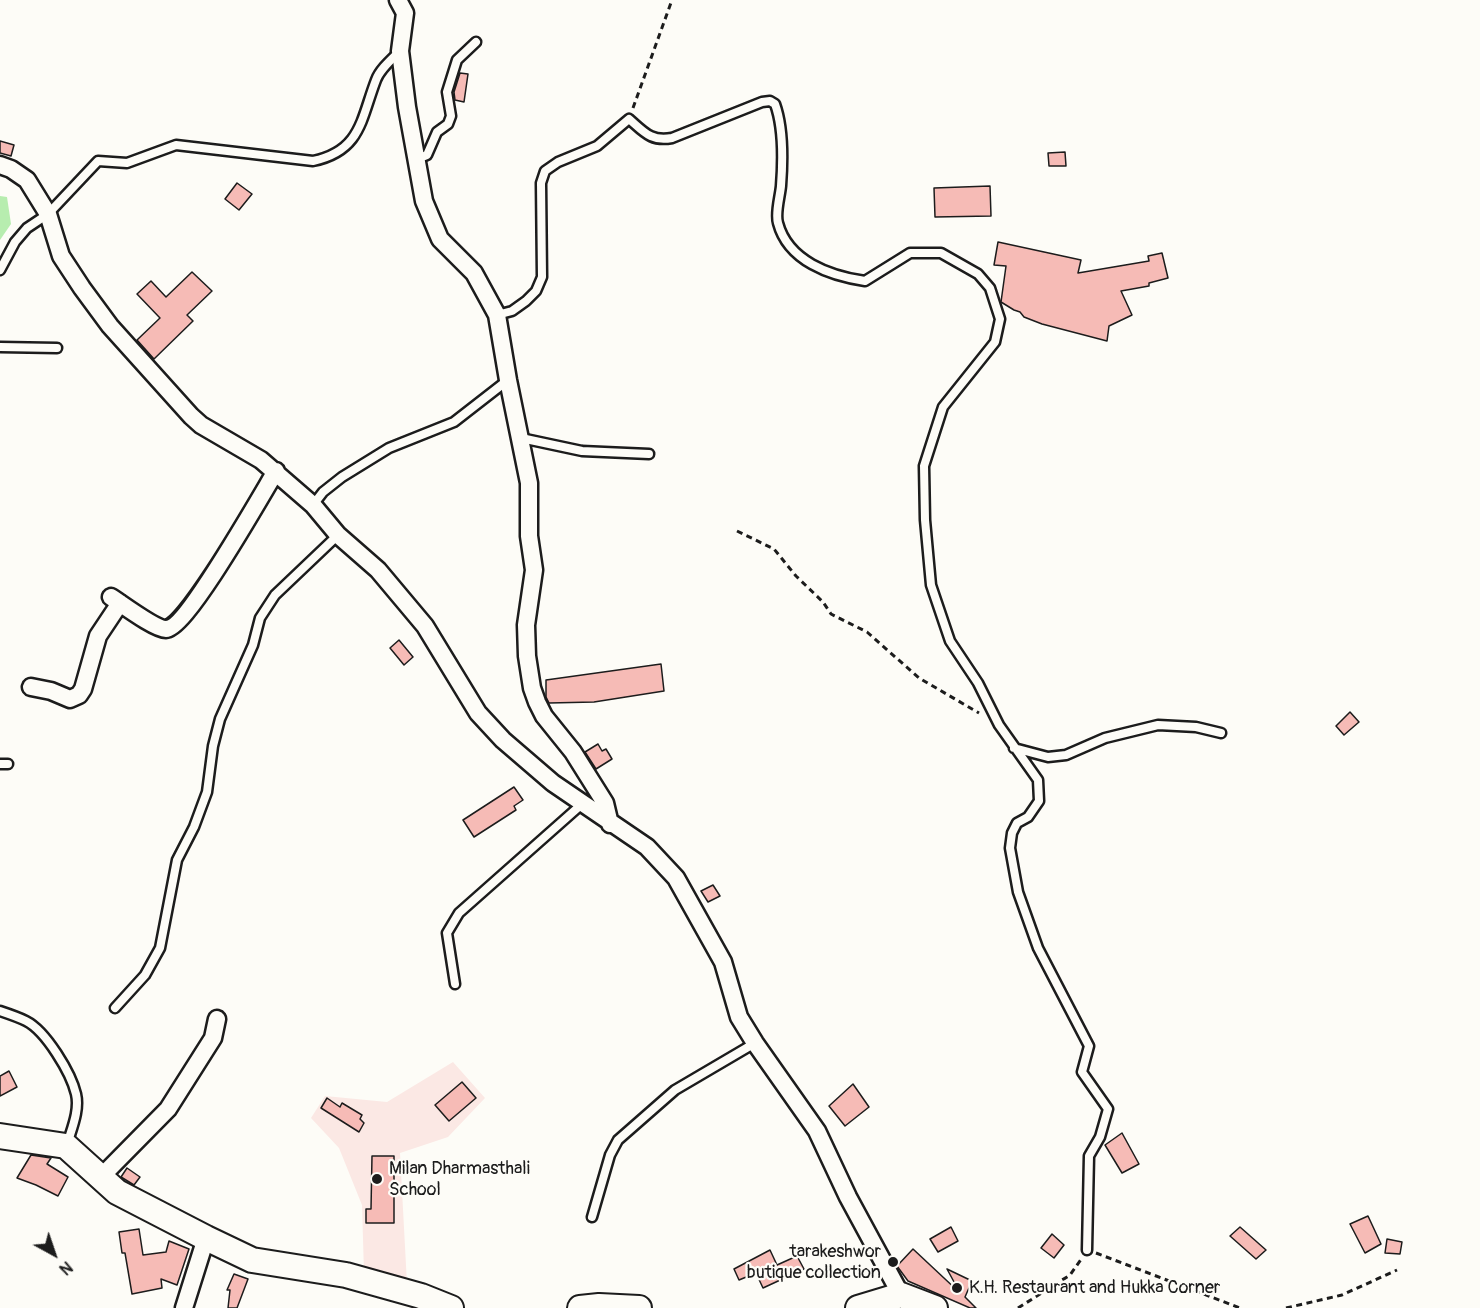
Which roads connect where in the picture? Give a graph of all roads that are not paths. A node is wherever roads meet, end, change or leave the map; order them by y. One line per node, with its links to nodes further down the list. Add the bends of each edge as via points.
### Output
1 (398, 0): 3 (street, via 405,13)
2 (476, 42): 4 (lane, via 457,60 447,92 451,116 448,124 437,132 427,155)
3 (400, 51): 4 (street); 6 (lane, via 377,77 358,129 345,148 330,158 312,162 176,145 128,163 98,162)
4 (417, 159): 8 (street, via 424,201 440,238 474,273)
5 (0, 165): 6 (street, via 27,180)
6 (48, 214): 7 (lane, via 15,242); 14 (street, via 61,255 110,326 147,368 201,425)
7 (0, 270)
8 (497, 315): 11 (street); 19 (lane, via 526,301 542,277 541,183 545,171 597,146 628,119 659,140 770,101 775,104 781,127 777,221 794,251 825,272 865,281 910,253 941,253 978,274 990,288 1000,319 995,342 943,407 924,466 925,520 931,585 950,642)
9 (0, 347): 10 (lane)
10 (57, 348)
11 (508, 380): 12 (street); 15 (lane, via 454,422 389,448 342,477)
12 (521, 438): 13 (lane, via 582,451); 21 (street, via 529,483 529,536 534,570 526,625 532,688 544,716 573,752 605,803)
13 (649, 454)
14 (276, 471): 15 (street); 17 (street, via 225,556 173,627 165,629 116,600 98,636 79,696 70,699)
15 (313, 505): 16 (street)
16 (338, 535): 20 (street, via 378,570 425,626 477,713 552,783); 23 (lane, via 275,594 260,618 253,645 220,719 207,792 177,860 160,948 145,975)
17 (31, 687)
18 (1221, 733): 19 (lane, via 1158,725 1105,738 1066,755 1048,757)
19 (1014, 748): 32 (lane, via 1038,780 1039,801 1012,833 1010,848 1018,892 1038,948 1089,1046 1082,1072 1108,1109 1100,1137 1089,1156)
20 (582, 804): 21 (street); 22 (lane, via 459,913 447,933)
21 (610, 824): 26 (street, via 648,847 676,878 723,962 739,1017)
22 (455, 984)
23 (116, 1008)
24 (0, 1011): 28 (lane, via 28,1022 51,1044 62,1063 76,1094)
25 (217, 1019): 29 (street, via 213,1038 168,1109)
26 (755, 1043): 30 (lane, via 675,1090 618,1140); 33 (street, via 816,1131)
27 (0, 1136): 28 (street)
28 (66, 1146): 29 (street)
29 (101, 1177): 31 (street, via 117,1192)
30 (592, 1217)
31 (206, 1238): 34 (street); 35 (street, via 252,1260 346,1275)
32 (1088, 1250)
33 (901, 1295): 38 (street); 39 (street)
34 (184, 1308)
35 (451, 1308)
36 (580, 1308): 37 (street)
37 (639, 1308)
38 (858, 1308)
39 (935, 1308)

